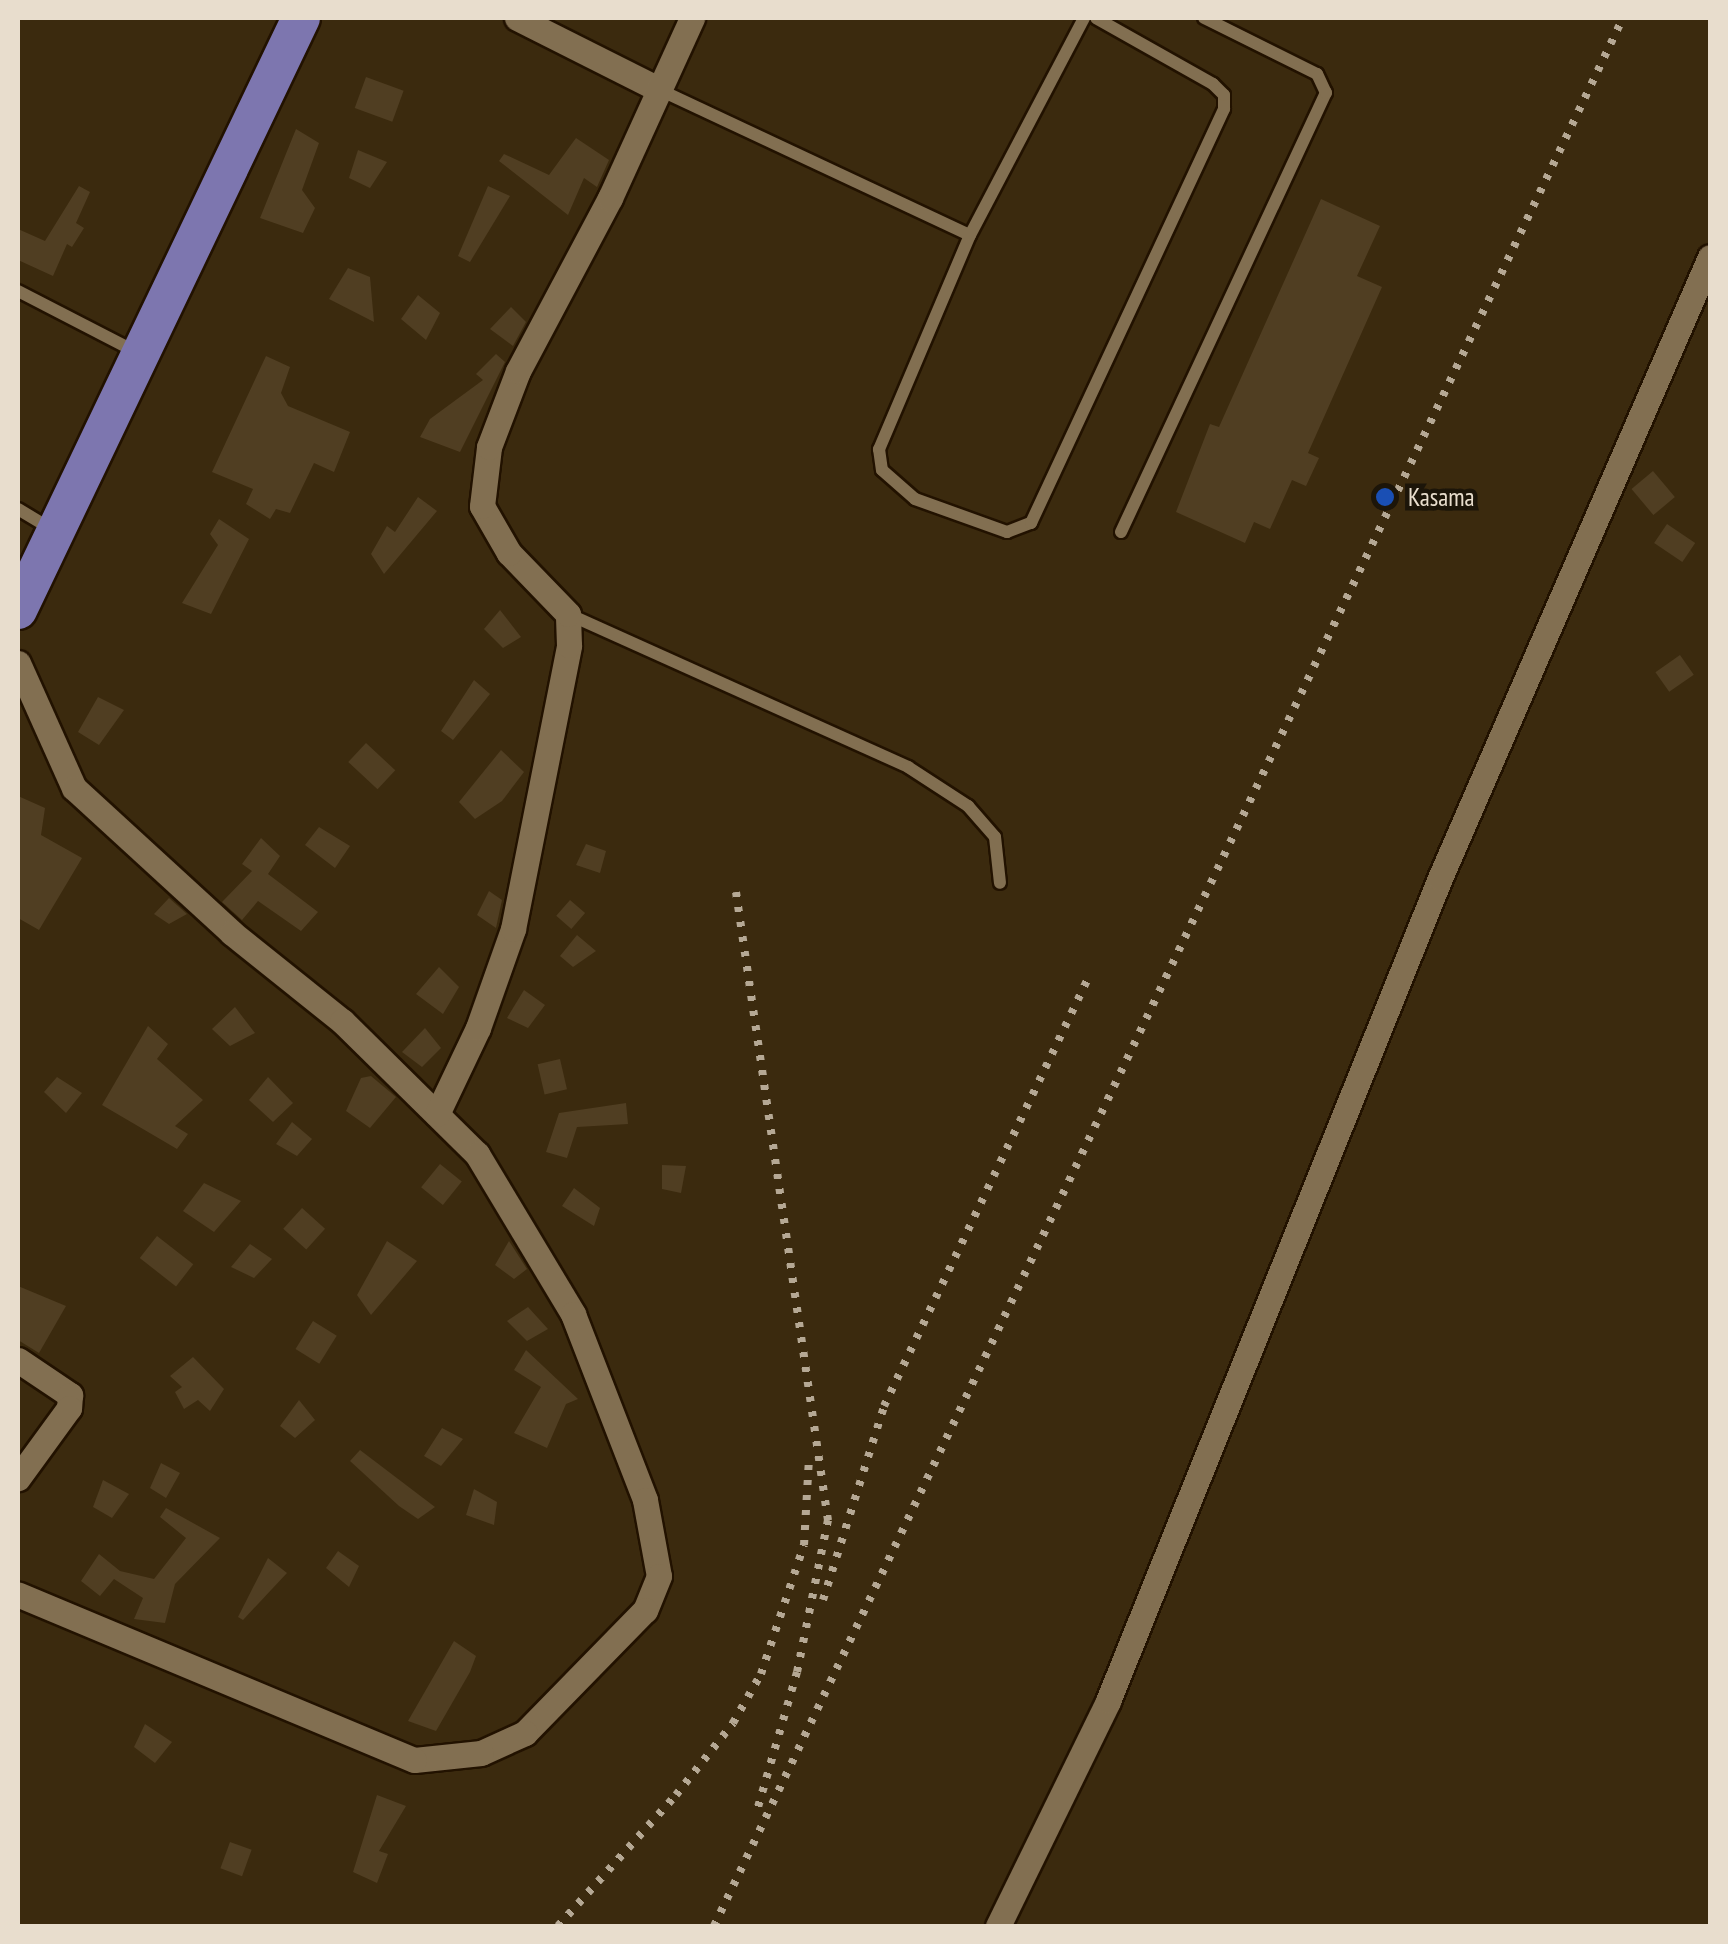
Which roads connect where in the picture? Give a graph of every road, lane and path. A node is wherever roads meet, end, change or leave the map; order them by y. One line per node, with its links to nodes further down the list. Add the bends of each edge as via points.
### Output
1 (300, 18): 11 (main road)
2 (517, 18): 7 (street)
3 (692, 18): 7 (street)
4 (1084, 18): 8 (lane)
5 (1096, 18): 8 (lane, via 1213,84 1224,95 1224,110 1031,522 1019,532 914,499 882,470 880,460 886,421)
6 (1204, 18): 14 (lane, via 1317,74 1326,94)
7 (660, 90): 8 (lane); 16 (street, via 518,371 489,447 482,506 509,553)
8 (970, 235)
9 (1710, 257): 23 (street, via 1440,878 1108,1701)
10 (18, 291): 11 (lane)
11 (140, 354): 13 (main road)
12 (18, 509): 13 (lane)
13 (55, 531): 15 (main road)
14 (1121, 532)
15 (18, 610)
16 (568, 614): 18 (lane, via 908,767 968,806 995,838); 19 (street, via 561,706 539,779 513,930 478,1028)
17 (18, 663): 19 (street, via 74,788 232,933 342,1021)
18 (1000, 883)
19 (436, 1114): 22 (street, via 478,1154 574,1314 655,1535 660,1576 645,1610 525,1734 481,1753 414,1760)
20 (18, 1360): 21 (street, via 70,1395 68,1408)
21 (18, 1478)
22 (18, 1594)
23 (998, 1926)

